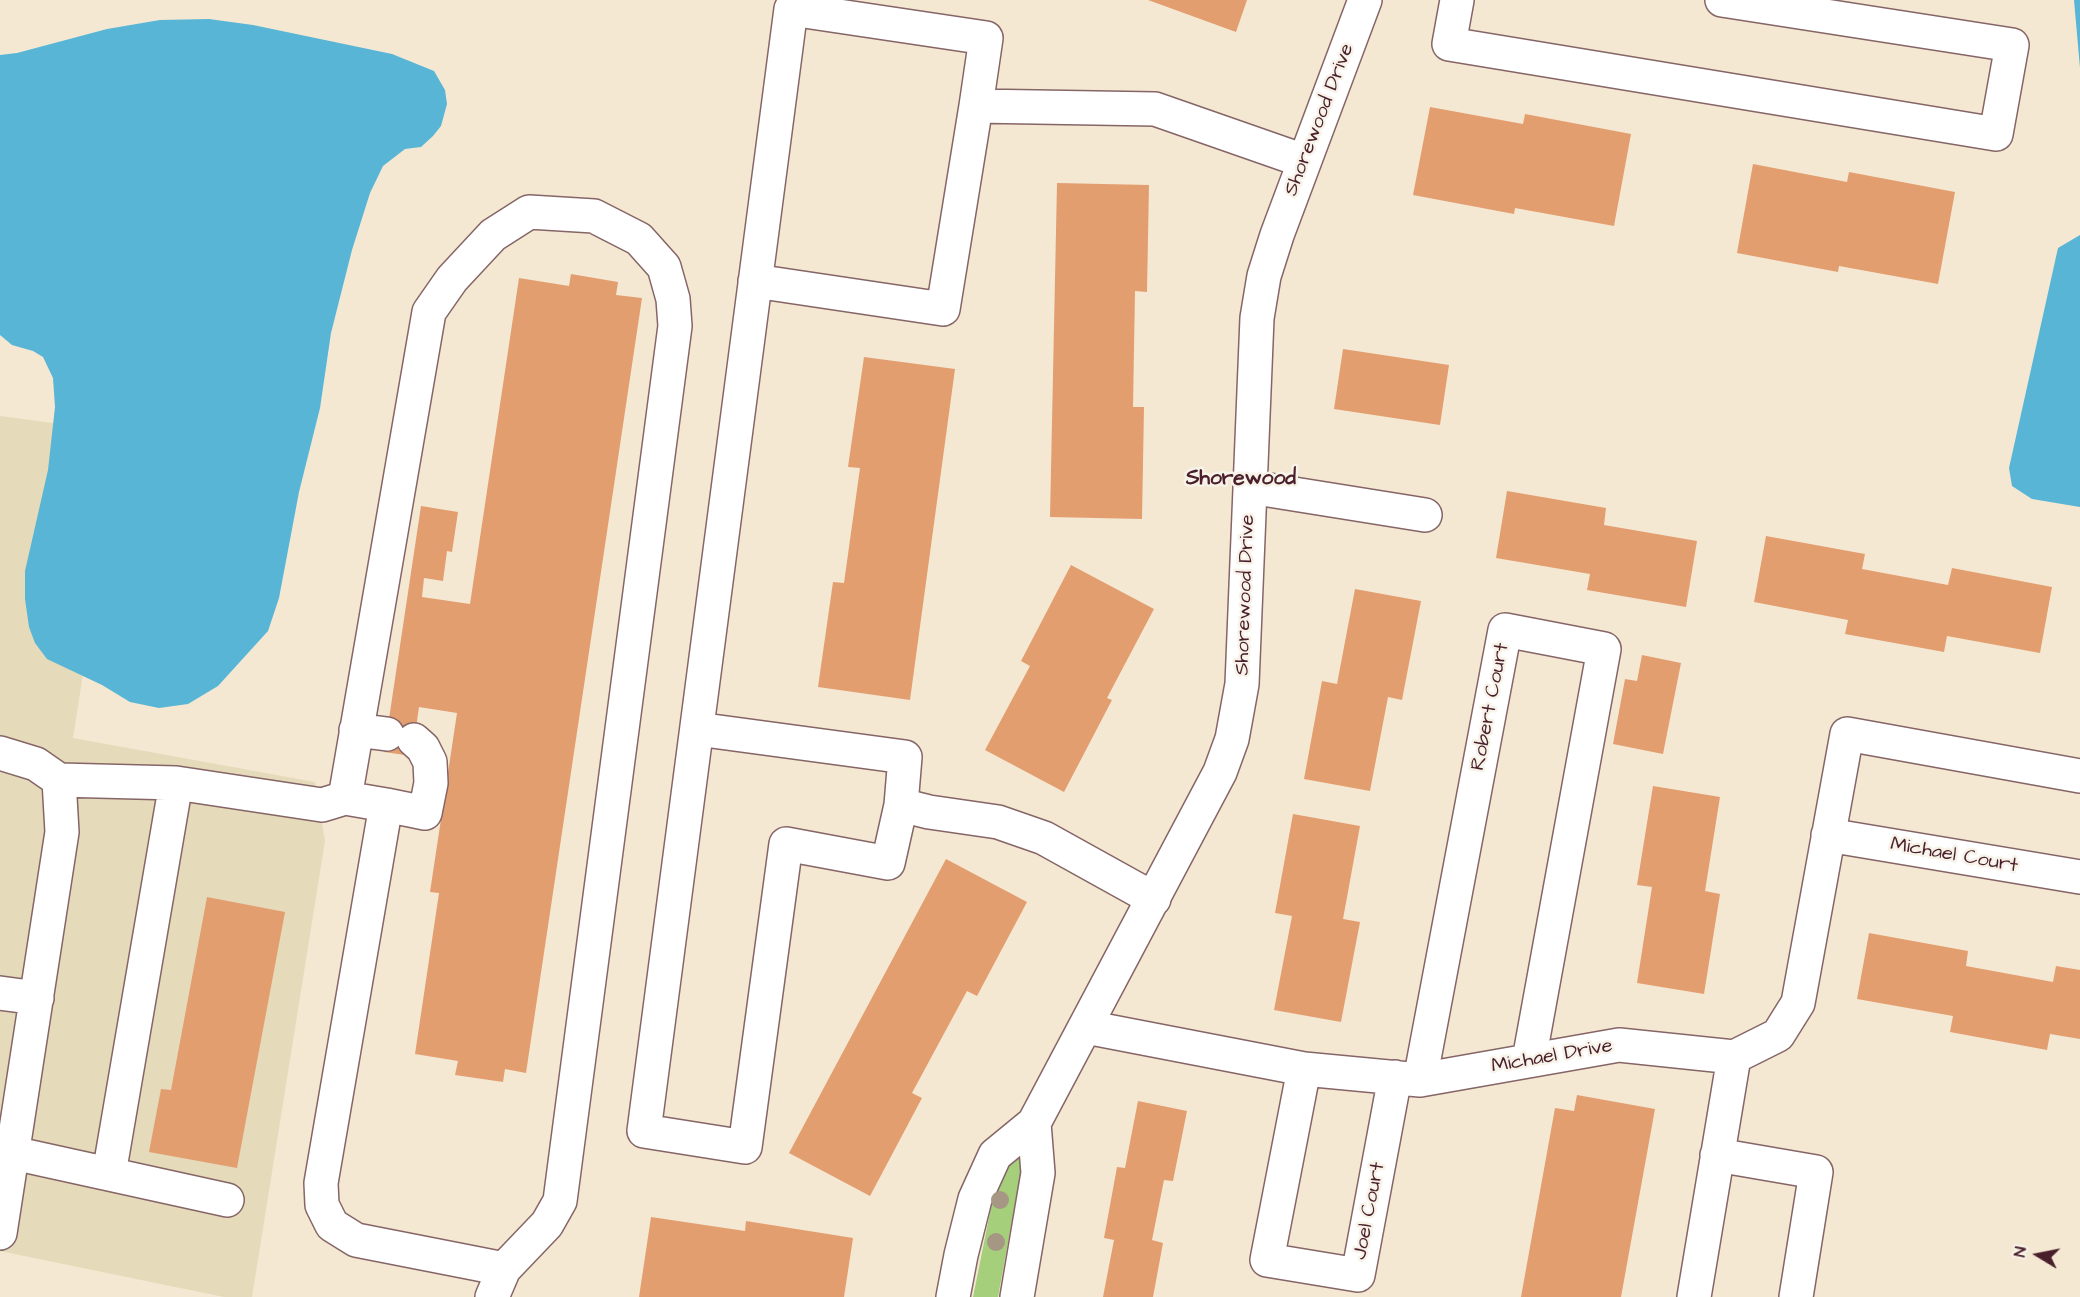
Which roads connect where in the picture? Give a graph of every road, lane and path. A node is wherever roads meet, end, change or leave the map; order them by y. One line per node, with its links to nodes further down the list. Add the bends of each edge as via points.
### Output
1 (1365, 0): 5 (street, Shorewood Drive)
2 (1454, 0): 3 (street, via 1449,44 1996,134 2012,45)
3 (1722, 0)
4 (976, 106): 5 (street, via 1155,109); 6 (street, via 943,309); 6 (street, via 986,38 791,9)
5 (1304, 161): 7 (street, Shorewood Drive, via 1262,286 1257,318)
6 (755, 281): 9 (street)
7 (1250, 486): 8 (street); 20 (street, Shorewood Drive, via 1242,684 1232,739 1220,772)
8 (1425, 515)
9 (697, 729): 17 (street, via 905,757); 17 (street, via 644,1131 745,1147 786,844 888,863)
10 (386, 735): 15 (street); 16 (street, via 423,748 430,762 431,783 424,813); 34 (street, via 429,312 493,235 529,213 594,216 639,239 664,267 675,326 560,1201)
11 (0, 753): 13 (street, via 36,764)
12 (2080, 776): 18 (street, via 1847,734)
13 (59, 780): 14 (street); 22 (street, via 62,832)
14 (176, 783): 15 (street, via 322,804); 31 (street)
15 (345, 798): 16 (street)
16 (386, 805): 34 (street, via 321,1183 322,1205 332,1226 356,1240)
17 (901, 805): 20 (street, via 998,822 1044,838)
18 (1828, 835): 19 (street, Michael Court); 24 (street, via 1798,1003 1778,1035)
19 (2080, 878)
20 (1154, 899): 23 (street, Shorewood Drive)
21 (0, 993): 22 (street)
22 (37, 998): 29 (street)
23 (1086, 1027): 26 (street, Michael Drive); 28 (street, Shorewood Drive)
24 (1734, 1056): 25 (street, Michael Drive, via 1619,1045); 30 (street)
25 (1529, 1060): 27 (street, Michael Drive); 27 (street, Robert Court, via 1604,649 1505,630)
26 (1304, 1069): 27 (street, Michael Drive); 27 (street, Joel Court, via 1267,1260 1358,1275)
27 (1407, 1078)
28 (1034, 1123): 35 (street, Shorewood Drive, via 995,1155 975,1199); 36 (street, via 1038,1173)
29 (14, 1153): 31 (street); 33 (street)
30 (1717, 1155): 37 (street); 38 (street, via 1816,1172)
31 (109, 1174): 32 (street)
32 (227, 1200)
33 (0, 1233)
34 (502, 1288)
35 (953, 1297)
36 (1017, 1297)
37 (1694, 1297)
38 (1796, 1297)

